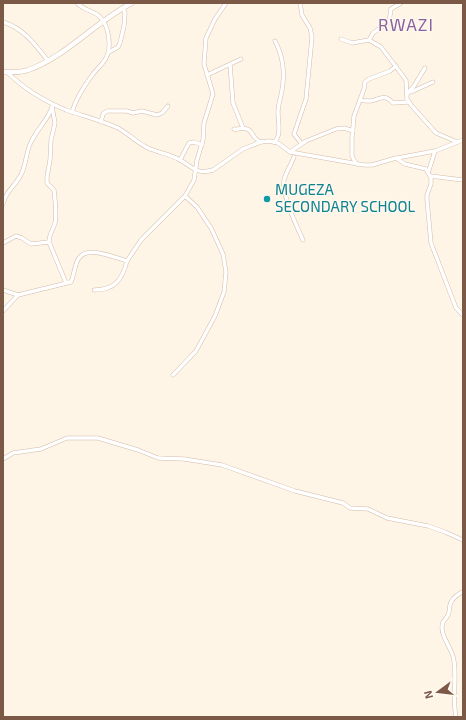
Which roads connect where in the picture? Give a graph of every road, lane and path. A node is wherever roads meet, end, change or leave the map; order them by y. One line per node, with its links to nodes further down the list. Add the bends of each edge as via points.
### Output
1 (77, 3): 7 (street, via 84,9 97,13)
2 (132, 3): 6 (street)
3 (226, 3): 19 (street, via 206,38 204,64)
4 (300, 3): 35 (street, via 302,14 312,32 306,99 294,134)
5 (401, 3): 10 (street, via 391,9 390,22 373,32)
6 (123, 8): 7 (street); 12 (street, via 124,26 120,43)
7 (103, 20): 12 (street, via 107,30); 14 (street)
8 (3, 22): 14 (street, via 26,35)
9 (341, 39): 10 (street, via 352,43)
10 (368, 40): 16 (street, via 381,46)
11 (275, 41): 33 (street, via 281,55 284,78 278,109 278,133)
12 (109, 52): 26 (street, via 78,96)
13 (241, 59): 15 (street)
14 (48, 61): 18 (street, via 28,70)
15 (230, 65): 19 (street); 28 (street, via 233,103)
16 (396, 66): 21 (street, via 406,80); 22 (street, via 366,80)
17 (425, 68): 21 (street)
18 (5, 72): 24 (street)
19 (207, 74): 36 (street, via 213,94 204,123)
20 (433, 82): 21 (street)
21 (409, 93): 23 (street)
22 (360, 100): 23 (street, via 372,101 382,97 389,98 393,103); 30 (street, via 354,116)
23 (408, 102): 34 (street, via 436,133)
24 (53, 106): 26 (street); 47 (street, via 46,121 31,141 23,170 7,192); 49 (street, via 56,123 51,140 47,183 54,190 56,216)
25 (168, 106): 27 (street, via 156,115 142,111 107,111 103,114)
26 (72, 112): 27 (street)
27 (101, 122): 41 (street, via 117,128 148,148)
28 (244, 128): 29 (street); 32 (street)
29 (234, 130)
30 (353, 131): 35 (street, via 336,129); 42 (street, via 351,151)
31 (463, 140): 34 (street)
32 (261, 142): 33 (street); 43 (street, via 243,149 213,170)
33 (274, 142): 38 (street)
34 (457, 142): 37 (street)
35 (301, 143): 38 (street)
36 (202, 144): 41 (street, via 189,143); 43 (street)
37 (436, 151): 40 (street); 44 (street)
38 (290, 152): 42 (street)
39 (294, 157): 48 (street, via 284,184 292,214)
40 (396, 158): 42 (street, via 372,165); 44 (street, via 405,164 426,169)
41 (180, 160): 43 (street)
42 (358, 164)
43 (195, 170): 46 (street, via 194,180)
44 (429, 175): 45 (street); 57 (street, via 431,184 427,200 431,243 456,308)
45 (463, 180)
46 (185, 196): 51 (street, via 141,240); 58 (street, via 204,217 224,254 226,277 221,303 196,351)
47 (3, 204)
48 (303, 240)
49 (49, 242): 50 (street, via 32,244 16,236); 52 (street)
50 (3, 244)
51 (127, 261): 52 (street, via 100,253 84,254 78,259 71,282); 54 (street, via 124,273 115,284 104,290)
52 (66, 284): 55 (street)
53 (3, 290): 55 (street)
54 (94, 290)
55 (18, 295): 56 (street)
56 (3, 311)
57 (463, 315)
58 (173, 375)
59 (3, 459): 60 (street, via 13,453 41,449 67,438 98,438 158,458 222,465 295,491 350,508 368,509 387,518 428,526)
60 (463, 540)
61 (462, 592): 62 (street, via 450,603 448,615 442,626 454,661)
62 (456, 717)

